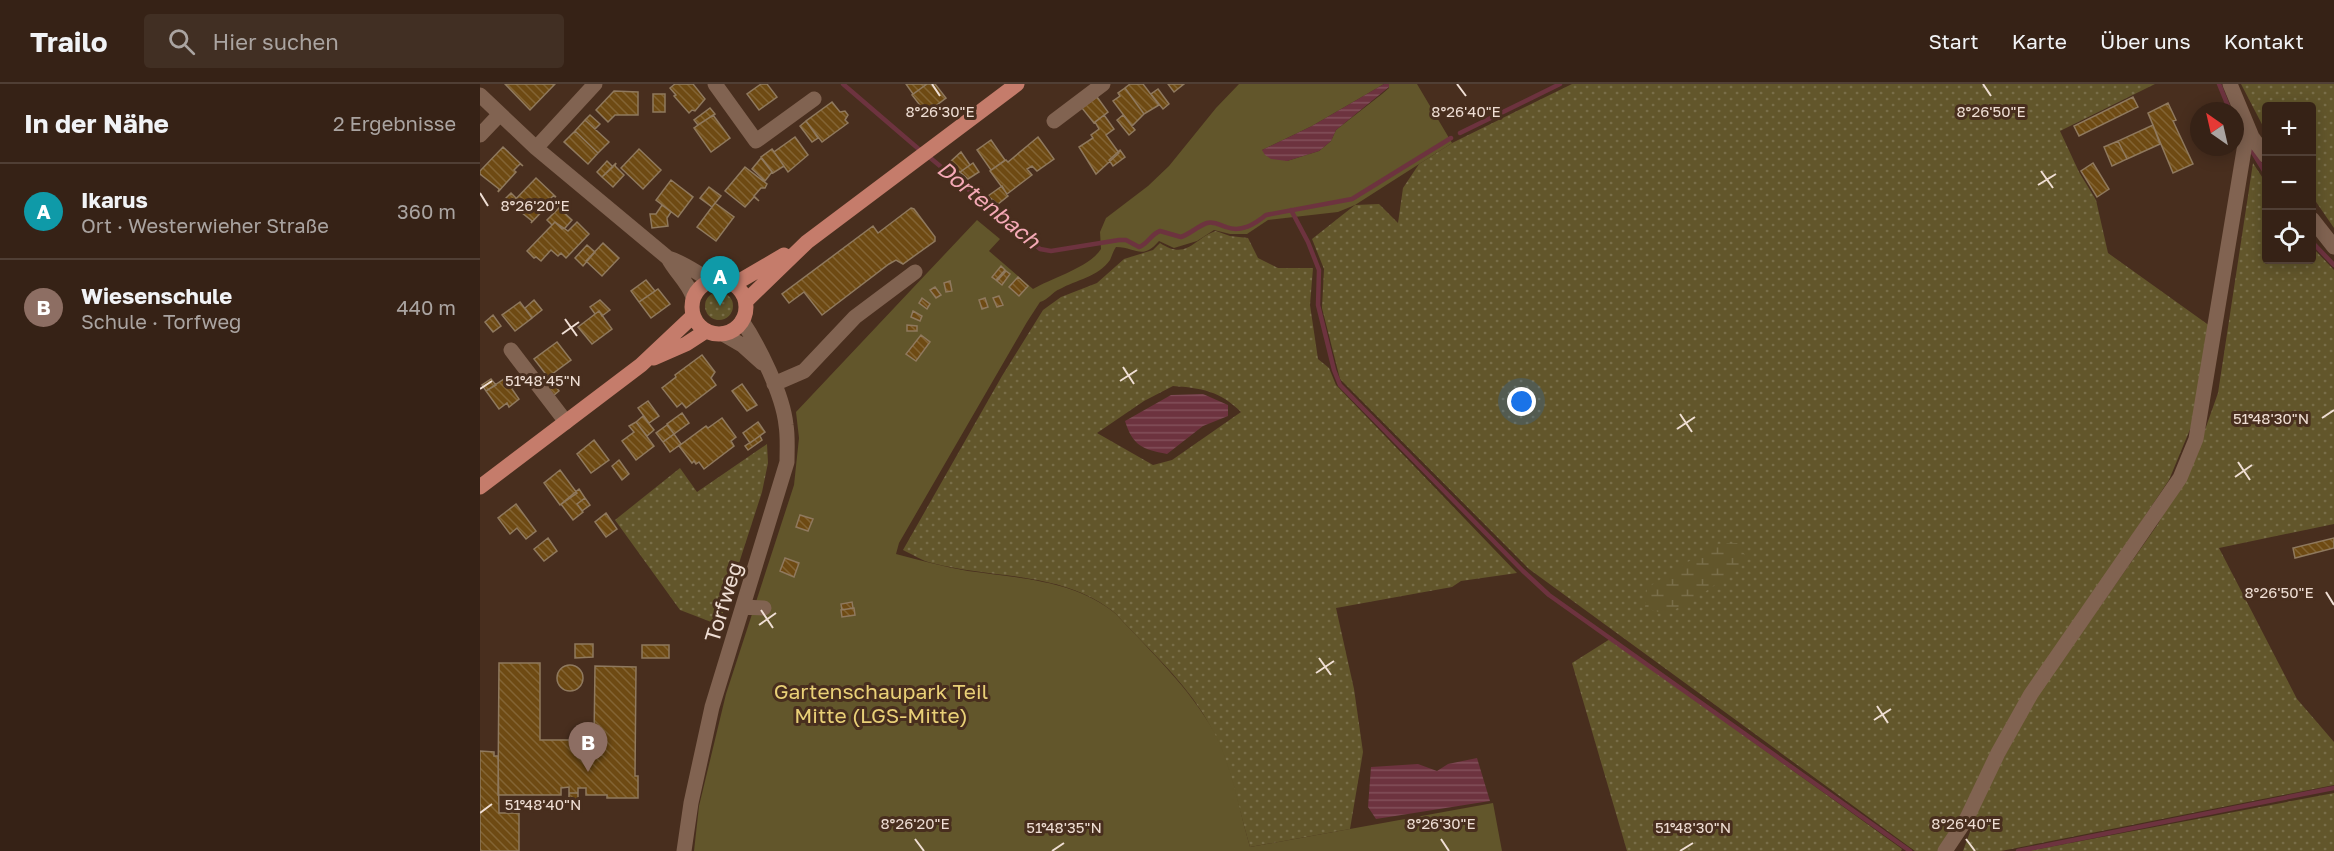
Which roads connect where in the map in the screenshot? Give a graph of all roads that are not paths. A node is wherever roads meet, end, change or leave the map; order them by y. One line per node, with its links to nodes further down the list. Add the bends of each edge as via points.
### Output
1 (595, 84): 12 (street)
2 (715, 84): 7 (street, via 756,141)
3 (1017, 84): 15 (main road)
4 (1103, 84): 9 (street)
5 (2230, 84): 11 (street)
6 (480, 95): 8 (street)
7 (814, 99)
8 (500, 114): 10 (street); 12 (street)
9 (1054, 121)
10 (480, 135)
11 (2252, 137): 13 (street); 36 (street, via 2245,144 2198,429 2180,478 2031,694 1967,818)
12 (536, 148): 17 (street)
13 (2262, 151)
14 (2316, 224): 16 (street)
15 (807, 242): 20 (main road); 22 (main road)
16 (2334, 247)
17 (668, 258): 19 (street, via 685,263); 21 (street)
18 (915, 272): 30 (street, via 855,317 804,371)
19 (712, 281): 20 (main road); 21 (main road, via 700,287)
20 (732, 282): 22 (main road)
21 (693, 297): 23 (main road)
22 (746, 301): 24 (main road)
23 (693, 316): 25 (main road); 28 (main road)
24 (742, 321): 26 (main road); 29 (street, Torfweg)
25 (706, 331): 26 (main road); 28 (main road)
26 (723, 334): 29 (street, Torfweg, via 742,345)
27 (511, 350): 31 (street)
28 (641, 365): 31 (main road)
29 (766, 368): 30 (street, Torfweg)
30 (774, 384): 33 (street, Torfweg, via 786,423 788,462)
31 (566, 422): 32 (main road)
32 (480, 486)
33 (743, 607): 34 (street); 35 (street, Torfweg, via 712,707)
34 (764, 608)
35 (684, 851)
36 (1945, 851)

